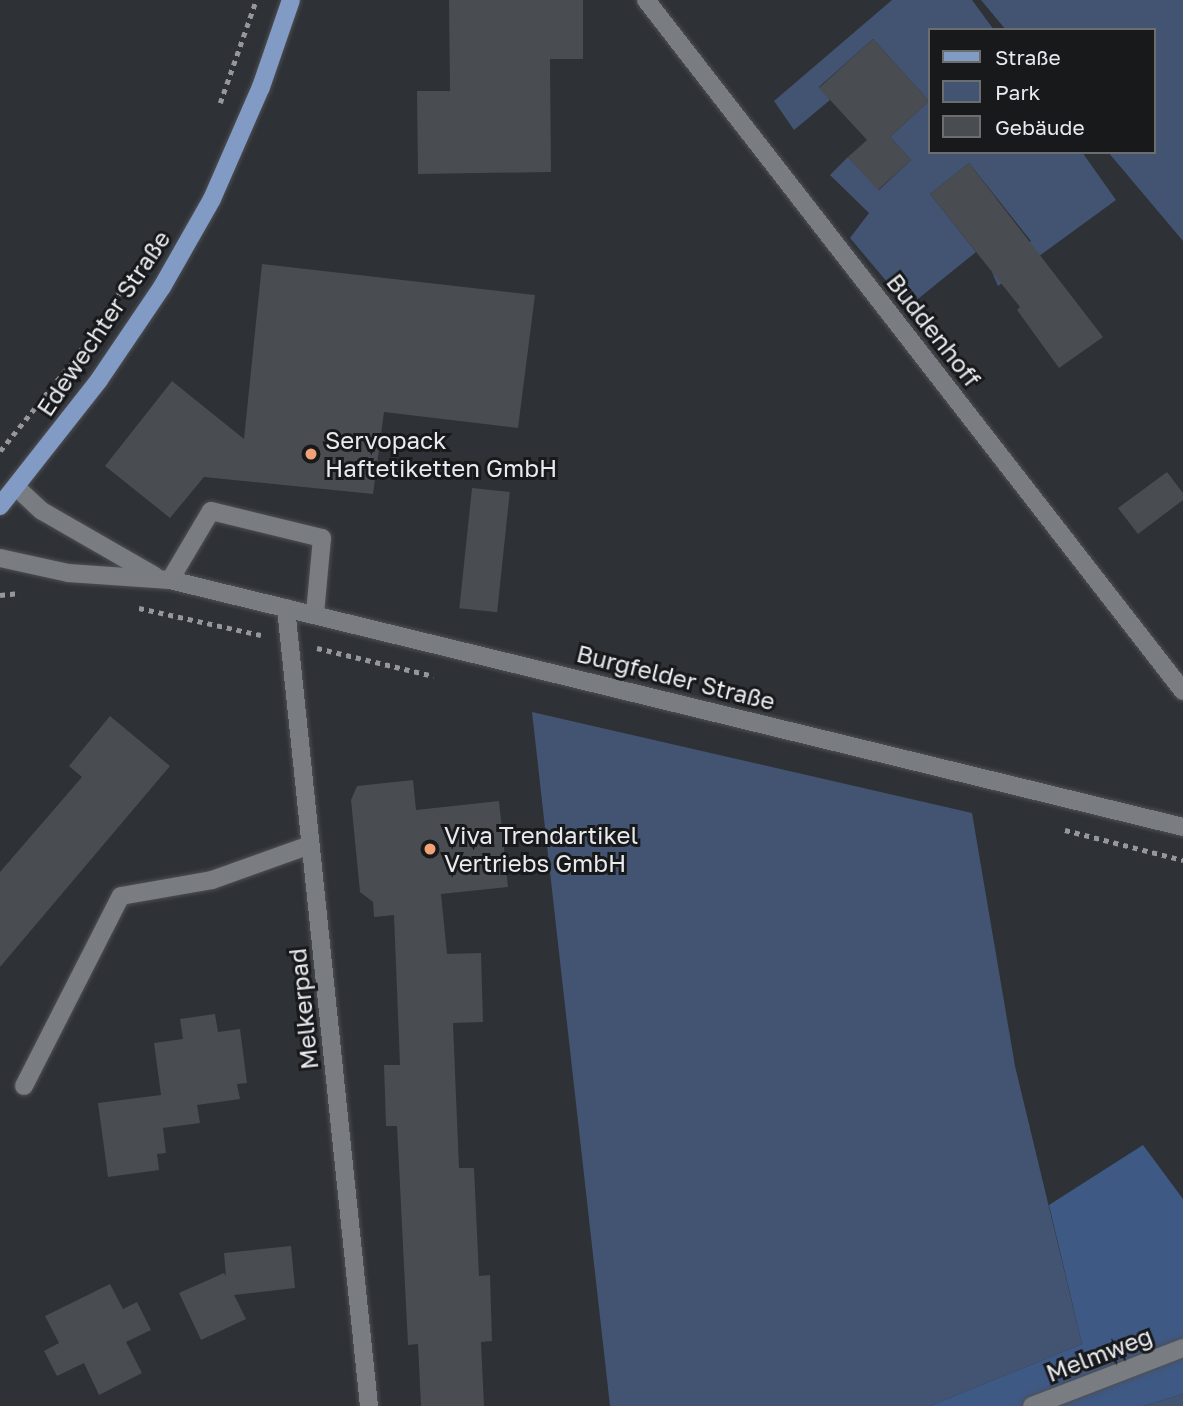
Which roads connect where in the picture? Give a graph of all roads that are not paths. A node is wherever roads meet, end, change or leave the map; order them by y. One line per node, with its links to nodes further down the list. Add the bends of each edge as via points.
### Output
1 (292, 0): 3 (main road, Edewechter Straße, via 261,87 212,199 162,287 99,380)
2 (646, 0): 9 (street, Buddenhoff)
3 (16, 487): 4 (main road, Edewechter Straße); 6 (street, Burgfelder Straße, via 42,511)
4 (0, 506)
5 (0, 558): 6 (street, Burgfelder Straße, via 68,573)
6 (164, 579): 7 (street, Burgfelder Straße); 8 (street, via 211,511 322,538)
7 (286, 608): 8 (street, Burgfelder Straße); 11 (street, Melkerpad)
8 (315, 614): 10 (street, Burgfelder Straße)
9 (1183, 691)
10 (1183, 827)
11 (310, 845): 12 (street, via 212,880 121,896); 14 (street, Melkerpad)
12 (24, 1086)
13 (1183, 1348): 15 (street, Melmweg)
14 (369, 1406)
15 (1032, 1406)

